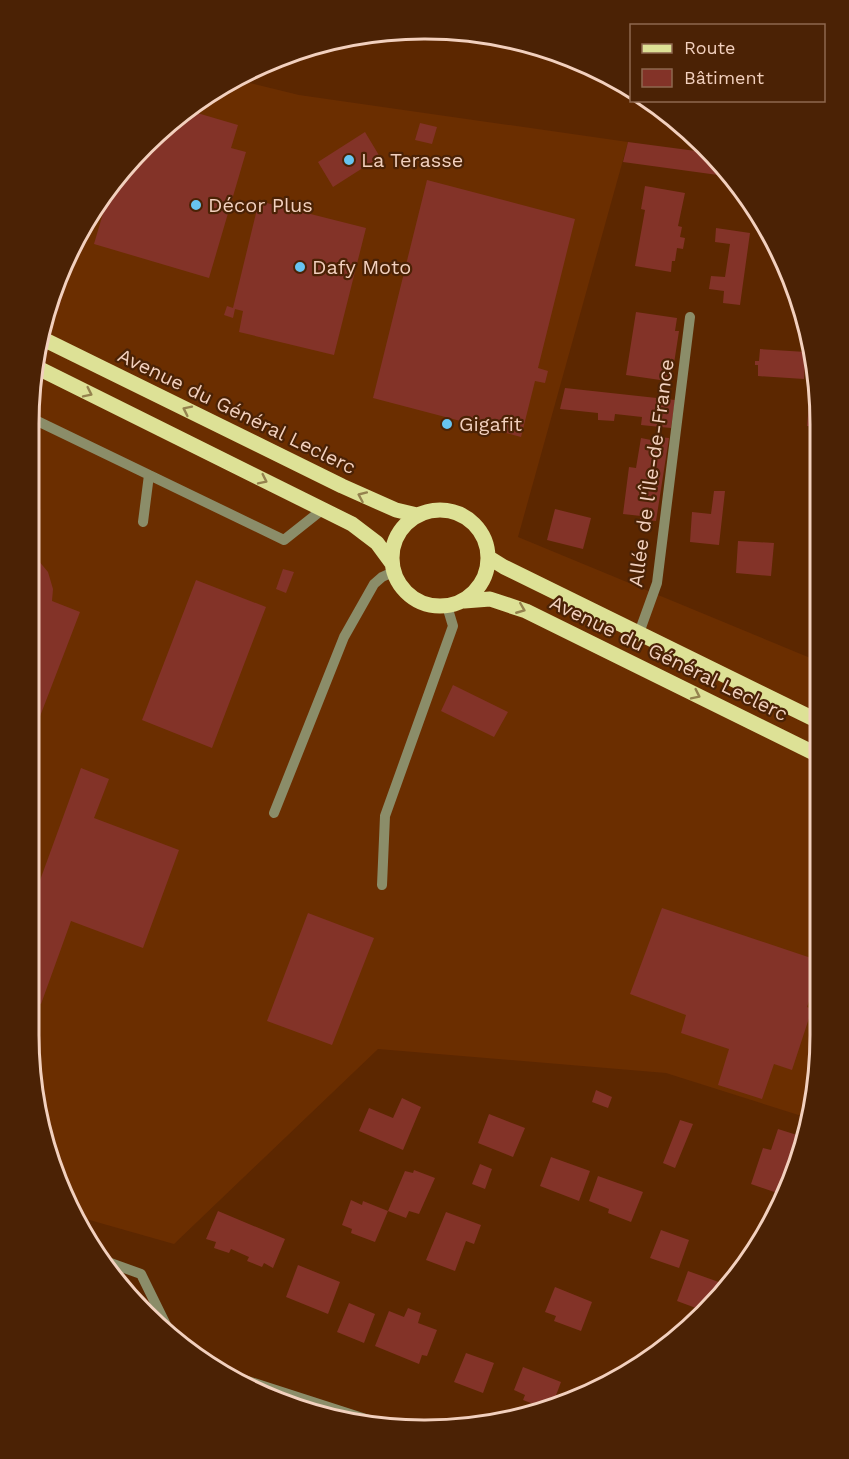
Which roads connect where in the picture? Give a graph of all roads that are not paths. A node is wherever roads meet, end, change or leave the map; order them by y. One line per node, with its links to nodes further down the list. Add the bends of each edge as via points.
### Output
1 (690, 317): 13 (street, Allée de l'Île-de-France, via 657,583)
2 (48, 341): 7 (main road, Avenue du Général Leclerc, one-way to 2, via 342,486)
3 (43, 370): 6 (main road, Avenue du Général Leclerc, one-way to 6)
4 (39, 422): 5 (street)
5 (149, 475): 6 (street, via 284,540); 8 (street)
6 (323, 509): 10 (main road, Avenue du Général Leclerc, via 377,543)
7 (417, 515): 9 (main road, Avenue du Général Leclerc, via 446,510 464,516 483,537); 10 (main road, via 395,540)
8 (143, 522)
9 (488, 557): 11 (main road, via 482,582); 13 (main road, Avenue du Général Leclerc)
10 (392, 567): 12 (main road, Avenue du Général Leclerc, via 402,589 418,602); 16 (street, via 374,584 344,637)
11 (464, 601): 12 (main road, Avenue du Général Leclerc); 15 (main road, Avenue du Général Leclerc, one-way to 15, via 490,599 526,611)
12 (447, 606): 17 (street, via 453,626 385,816)
13 (639, 633): 14 (main road, Avenue du Général Leclerc)
14 (810, 717)
15 (810, 751)
16 (274, 813)
17 (382, 885)
18 (116, 1266): 19 (street, via 141,1275)
19 (161, 1316)
20 (274, 1389): 21 (street)
21 (340, 1411)

